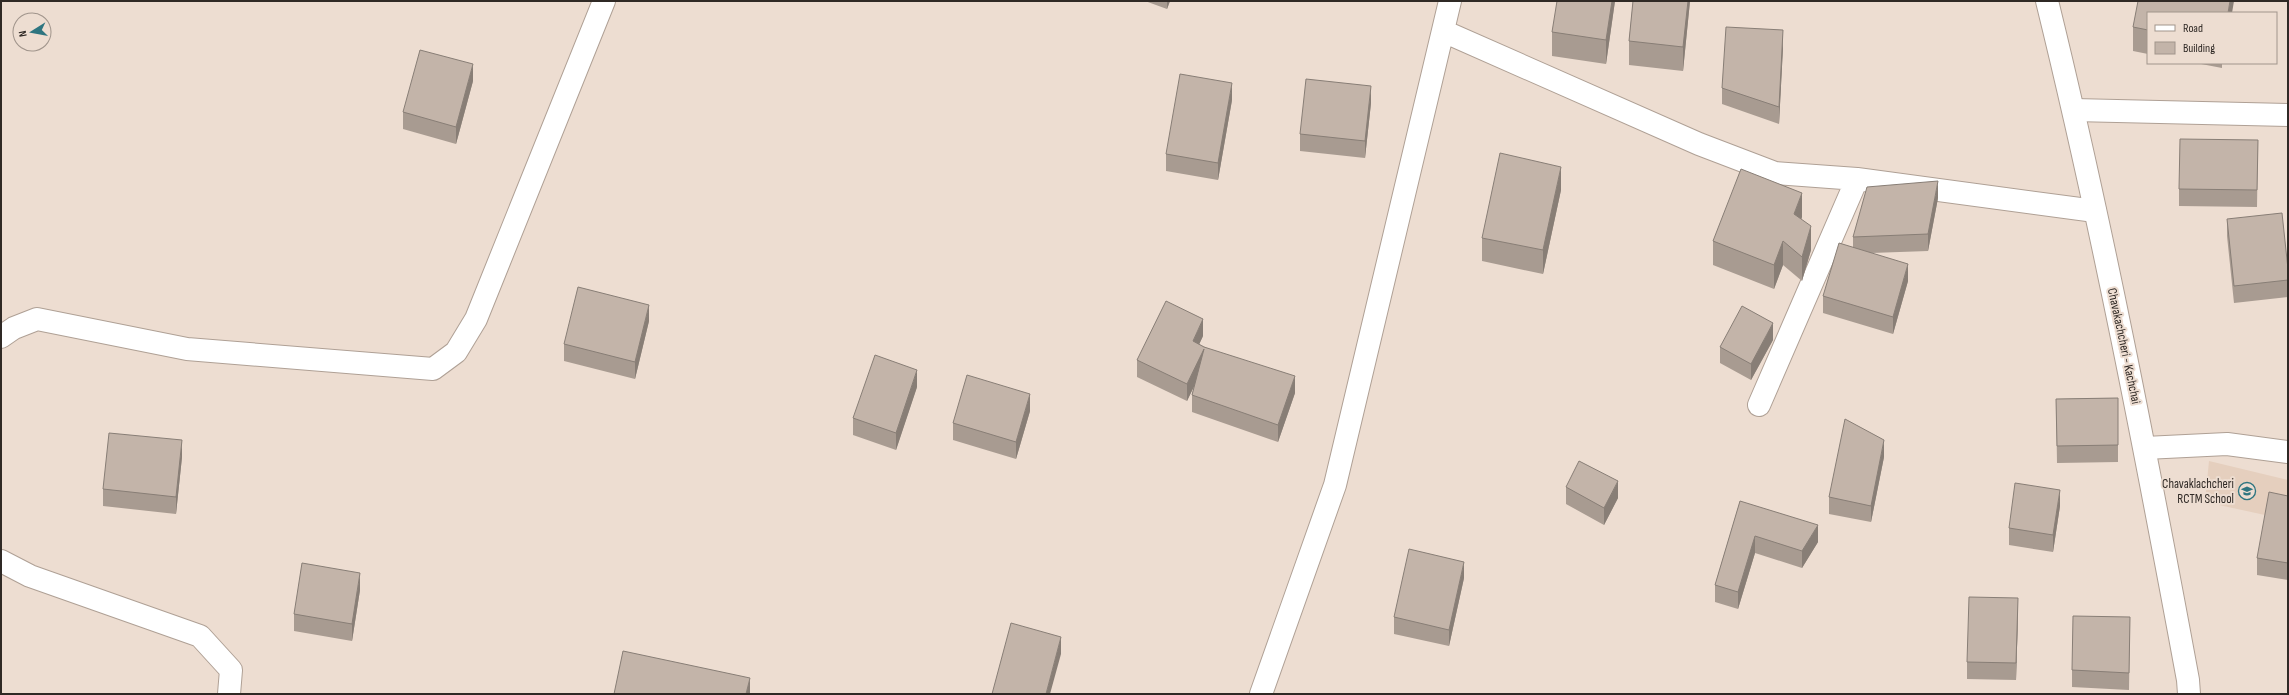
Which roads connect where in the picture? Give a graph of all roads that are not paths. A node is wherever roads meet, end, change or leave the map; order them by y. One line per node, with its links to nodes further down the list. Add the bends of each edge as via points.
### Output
1 (604, 1): 9 (street, via 476,319 456,352 432,369 187,349 37,319 14,328)
2 (1450, 1): 4 (street)
3 (2047, 1): 5 (street, Chavakachcheri - Kachchai)
4 (1443, 32): 7 (street, via 1698,144 1775,173); 15 (street, via 1335,485)
5 (2074, 110): 6 (street); 8 (street, Chavakachcheri - Kachchai)
6 (2288, 115)
7 (1857, 179): 8 (street); 10 (street)
8 (2095, 211): 11 (street, Chavakachcheri - Kachchai)
9 (1, 337)
10 (1759, 404)
11 (2145, 448): 12 (street, via 2227,444); 16 (street, Chavakachcheri - Kachchai)
12 (2288, 452)
13 (1, 561): 14 (street, via 30,576 200,636 231,670)
14 (229, 694)
15 (1261, 694)
16 (2189, 694)

